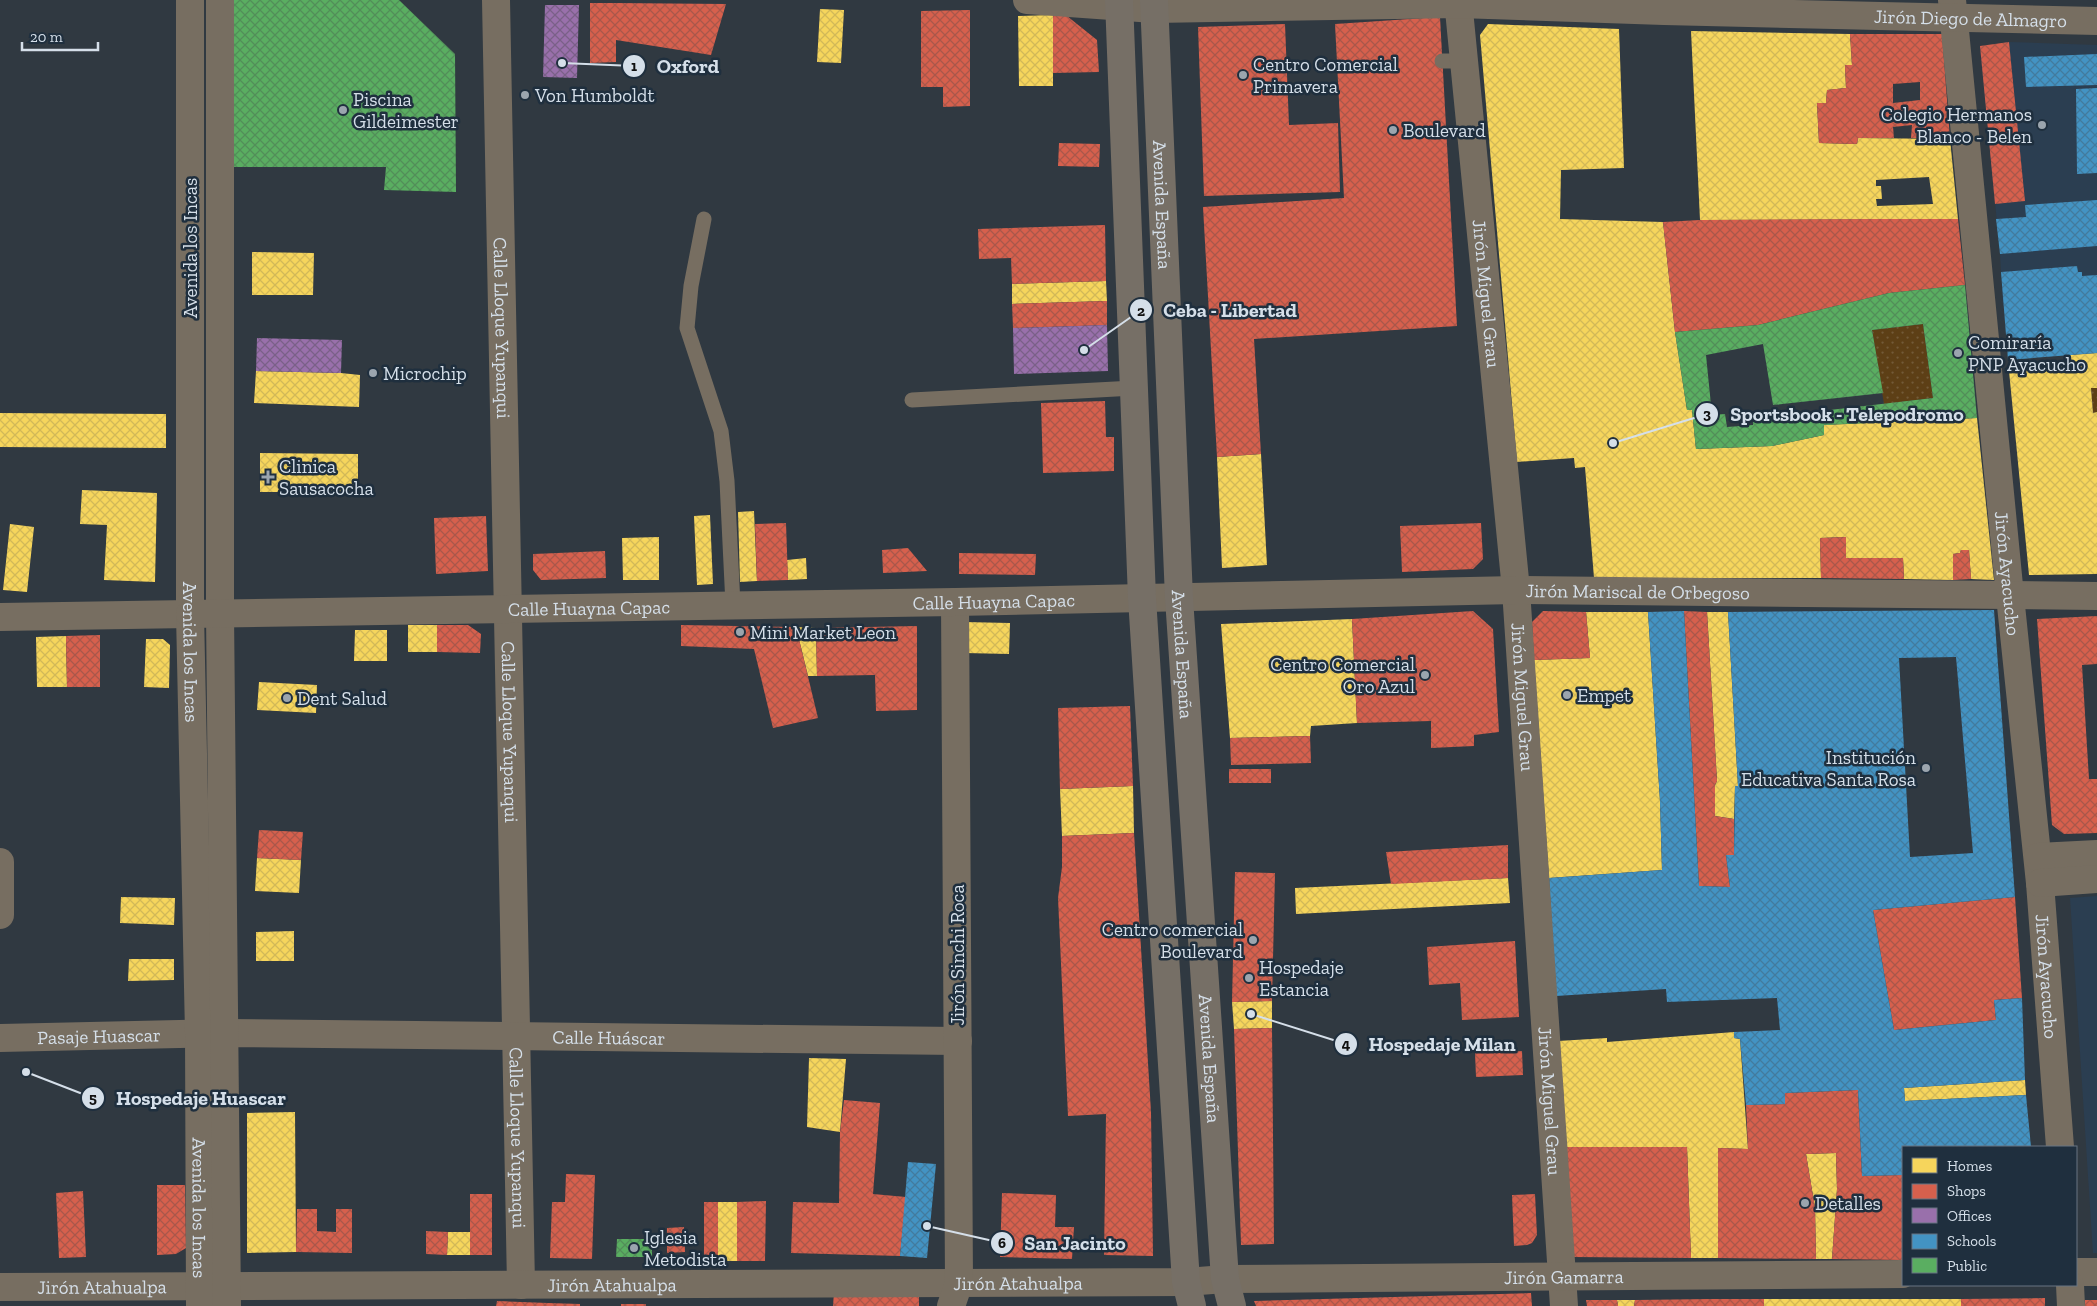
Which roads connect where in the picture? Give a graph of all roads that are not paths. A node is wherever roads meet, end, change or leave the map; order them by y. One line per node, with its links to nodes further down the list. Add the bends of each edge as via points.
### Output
1 (190, 0): 22 (street, Avenida los Incas)
2 (220, 0): 21 (street, Avenida los Incas)
3 (496, 0): 20 (street, Calle Lloque Yupanqui)
4 (1027, 0): 6 (street, Jirón Diego de Almagro)
5 (1458, 2): 7 (street, Jirón Diego de Almagro); 8 (street, Jirón Diego de Almagro); 13 (street, Jirón Miguel Grau, via 1453,61)
6 (1118, 3): 7 (street, Jirón Diego de Almagro); 11 (main road, Avenida España)
7 (1154, 4): 17 (main road, Avenida España)
8 (1953, 9): 9 (street, Jirón Diego de Almagro); 14 (street, Jirón Ayacucho)
9 (2097, 21)
10 (704, 220): 19 (lane, via 691,286 687,328 721,431)
11 (1134, 388): 12 (lane); 16 (main road, Avenida España)
12 (912, 400)
13 (1516, 590): 14 (street, Jirón Mariscal de Orbegoso); 17 (street, Jirón Mariscal de Orbegoso); 38 (street, Jirón Miguel Grau)
14 (2010, 596): 15 (street, Jirón Mariscal de Orbegoso); 26 (street, Jirón Ayacucho)
15 (2097, 596)
16 (1142, 598): 17 (street, Calle Huayna Capac); 18 (street, Calle Huayna Capac); 42 (main road, Avenida España)
17 (1178, 598): 37 (main road, Avenida España)
18 (955, 602): 19 (street, Calle Huayna Capac); 32 (street, Jirón Sinchi Roca)
19 (733, 605): 20 (street, Calle Huayna Capac)
20 (508, 609): 21 (street, Calle Huayna Capac); 30 (street, Calle Lloque Yupanqui)
21 (220, 613): 22 (street, Calle Huayna Capac); 29 (street, Avenida los Incas)
22 (190, 614): 23 (street, Calle Huayna Capac); 29 (street, Avenida los Incas)
23 (0, 617)
24 (2097, 854): 26 (street)
25 (0, 862): 28 (street)
26 (2039, 870): 27 (street); 33 (street, Jirón Ayacucho)
27 (2097, 879)
28 (0, 915)
29 (211, 1033): 30 (street, Calle Huáscar); 31 (street, Pasaje Huascar); 44 (street, Avenida los Incas); 45 (street, Avenida los Incas)
30 (516, 1036): 32 (street, Calle Huáscar); 39 (street, Calle Lloque Yupanqui)
31 (0, 1038)
32 (958, 1041): 43 (street, Jirón Sinchi Roca)
33 (2060, 1146)
34 (2077, 1272): 35 (street)
35 (2097, 1272)
36 (1902, 1274): 38 (street, Jirón Gamarra)
37 (1225, 1278): 38 (street, Jirón Gamarra); 42 (street, Jirón Atahualpa); 46 (main road, Avenida España)
38 (1562, 1278): 47 (street, Jirón Miguel Grau)
39 (521, 1285): 43 (street, Jirón Atahualpa); 45 (street, Jirón Atahualpa)
40 (2070, 1286): 48 (street)
41 (0, 1287): 44 (street, Jirón Atahualpa)
42 (1189, 1294): 43 (street, Jirón Atahualpa)
43 (955, 1295)
44 (200, 1297): 45 (street, Jirón Atahualpa)
45 (227, 1297)
46 (1232, 1306)
47 (1564, 1306)
48 (2072, 1306)

